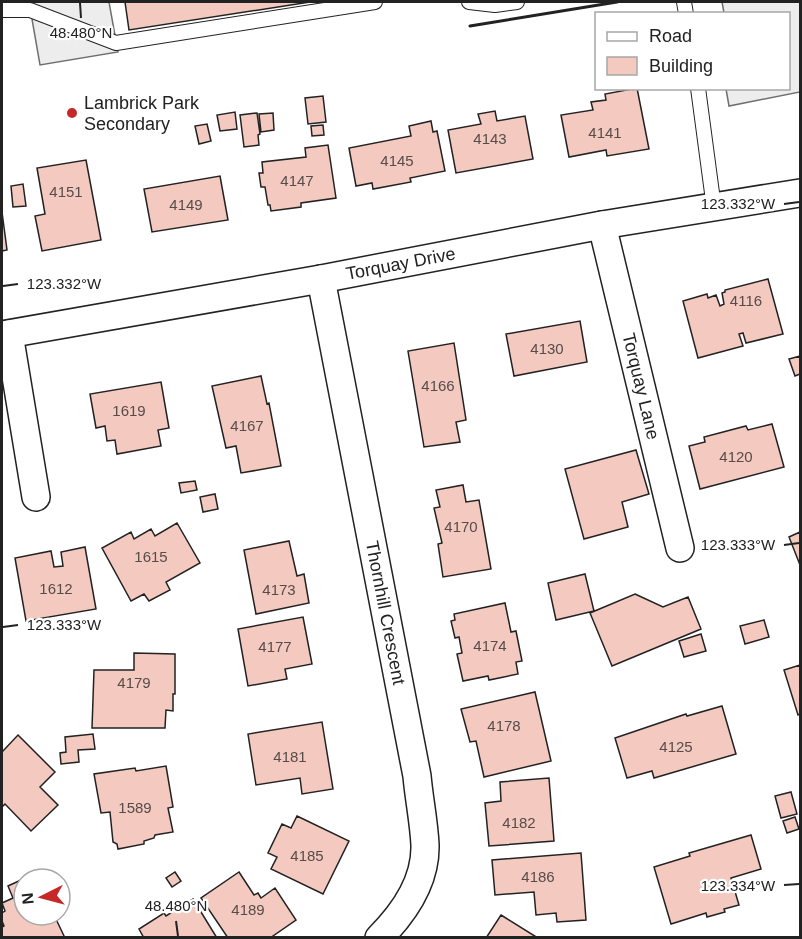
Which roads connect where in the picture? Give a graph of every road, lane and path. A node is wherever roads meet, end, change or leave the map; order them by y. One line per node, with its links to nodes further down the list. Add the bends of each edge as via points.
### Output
1 (375, 2): 4 (lane, via 116,44 30,10)
2 (469, 2): 3 (lane)
3 (517, 2)
4 (2, 10)
5 (698, 90): 7 (lane)
6 (801, 193): 7 (street, Torquay Drive)
7 (714, 208): 8 (street, Torquay Drive)
8 (602, 225): 9 (street, Torquay Drive); 12 (street, Torquay Lane)
9 (321, 279): 10 (street, Torquay Drive); 13 (street, Thornhill Crescent, via 417,776 425,848 417,886 394,923)
10 (5, 334): 11 (street)
11 (36, 497)
12 (680, 548)
13 (379, 938)

